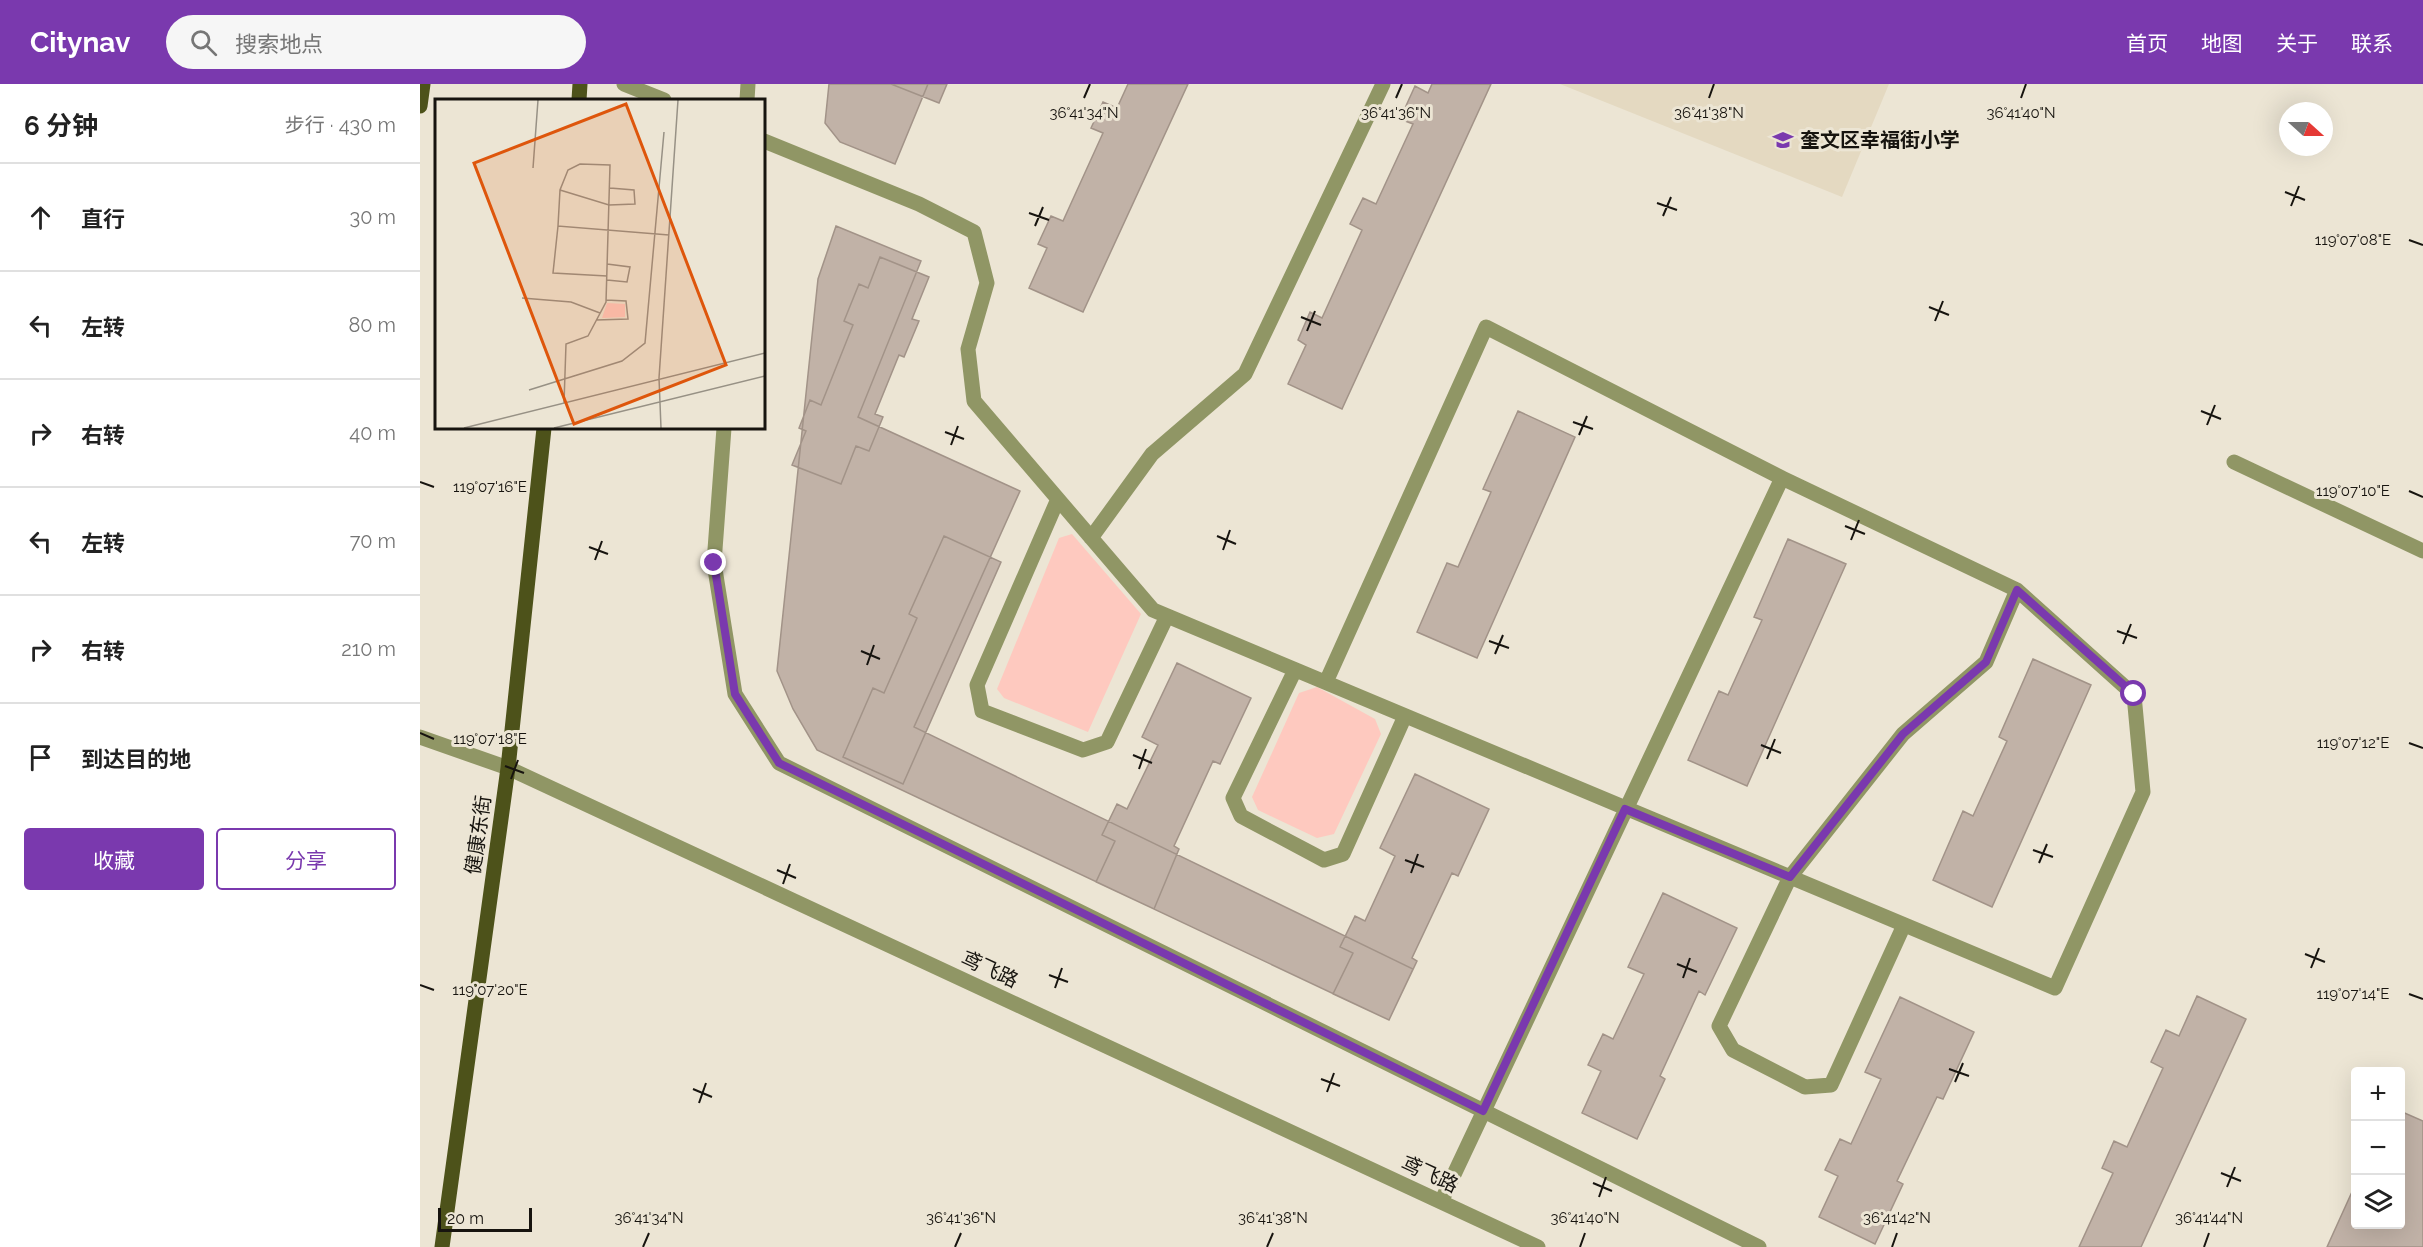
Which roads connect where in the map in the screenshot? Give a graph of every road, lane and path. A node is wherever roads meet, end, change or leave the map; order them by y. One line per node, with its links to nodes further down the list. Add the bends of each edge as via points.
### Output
1 (423, 84): 9 (main road)
2 (580, 84): 6 (main road)
3 (624, 84): 7 (street)
4 (748, 84): 8 (street)
5 (1383, 84): 16 (street, via 1245,374 1152,454)
6 (579, 99)
7 (662, 99)
8 (747, 99)
9 (420, 106)
10 (765, 141): 15 (street, via 919,204 974,232 987,283 968,349 974,401)
11 (544, 429): 24 (main road, 健康东街)
12 (724, 429): 28 (street, via 714,563 731,670 735,694 779,763)
13 (2234, 462): 17 (street)
14 (1782, 478): 18 (street); 21 (street, via 1486,327); 25 (street)
15 (1058, 499): 16 (street); 19 (street, via 977,685 982,711 1083,750 1107,742)
16 (1091, 537): 19 (street, via 1153,610)
17 (2423, 551)
18 (2017, 590): 26 (street, via 1986,662 1903,734); 27 (street, via 2134,694 2143,792 2055,988)
19 (1167, 616): 20 (street)
20 (1295, 670): 21 (street); 22 (street, via 1233,798 1241,816 1324,860 1343,854)
21 (1326, 682): 22 (street)
22 (1405, 716): 25 (street)
23 (420, 737): 24 (street, 鸢飞路)
24 (508, 768): 29 (street, 鸢飞路); 30 (main road, 健康东街)
25 (1625, 809): 26 (street); 28 (street)
26 (1790, 877): 27 (street); 27 (street, via 1719,1026 1733,1050 1805,1088 1831,1084)
27 (1904, 925)
28 (1483, 1111): 29 (street); 32 (street)
29 (1441, 1202): 31 (street, 鸢飞路)
30 (442, 1247)
31 (1538, 1247)
32 (1759, 1247)

